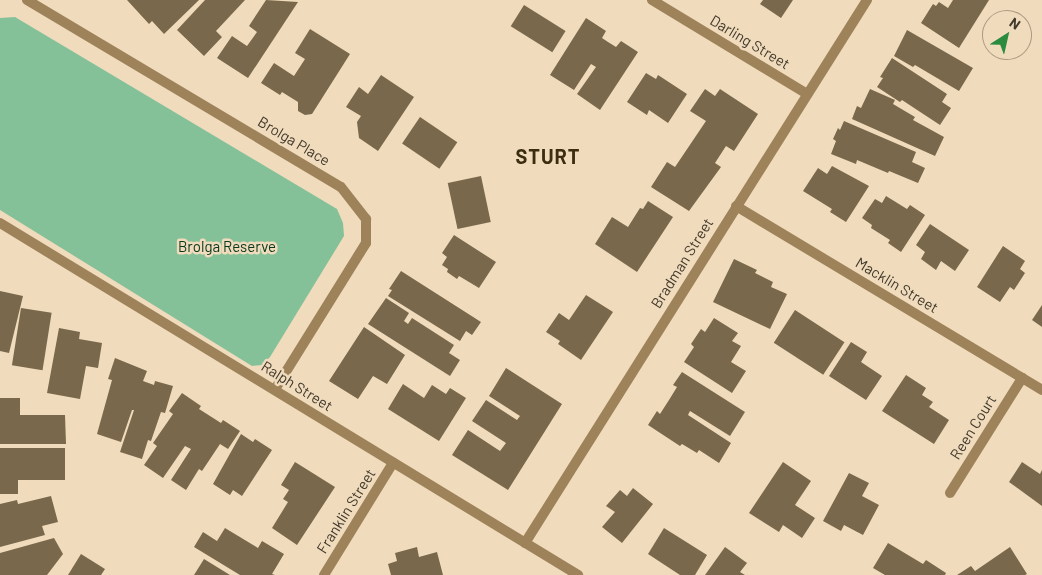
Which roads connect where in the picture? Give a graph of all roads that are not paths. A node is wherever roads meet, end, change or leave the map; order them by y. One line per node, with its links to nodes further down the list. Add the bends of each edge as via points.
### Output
1 (27, 0): 8 (street, Brolga Place, via 341,187 366,219 366,243)
2 (652, 0): 4 (street, Darling Street)
3 (867, 0): 4 (street, Bradman Street)
4 (807, 94): 5 (street, Bradman Street)
5 (736, 206): 7 (street, Macklin Street); 12 (street, Bradman Street)
6 (0, 223): 8 (street, Ralph Street)
7 (1022, 378): 9 (street, Macklin Street); 11 (street, Reen Court)
8 (274, 389): 10 (street, Ralph Street)
9 (1042, 390)
10 (394, 463): 12 (street, Ralph Street); 13 (street, Franklin Street)
11 (950, 493)
12 (526, 543): 14 (street, Ralph Street)
13 (324, 575)
14 (578, 575)

